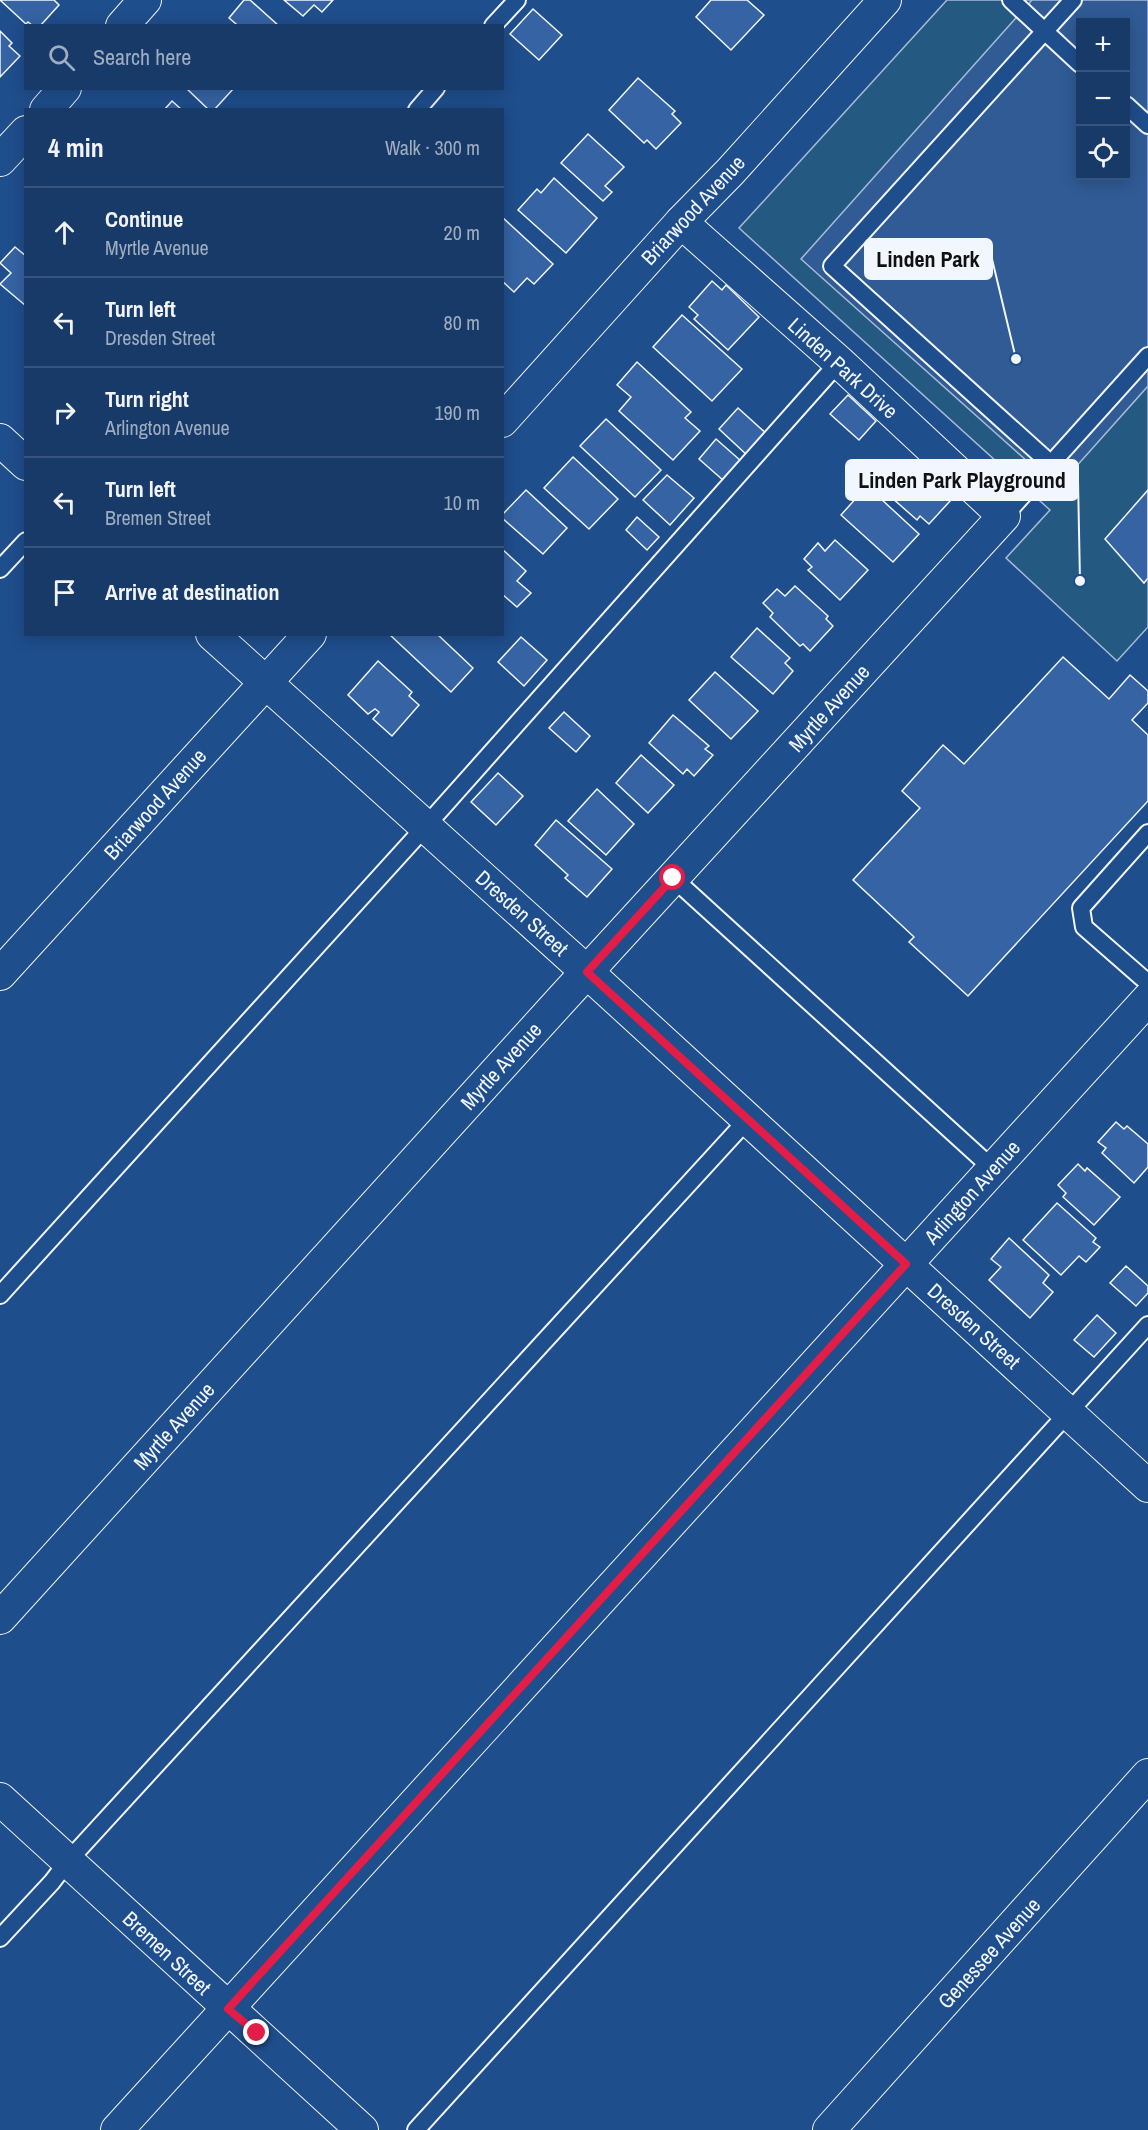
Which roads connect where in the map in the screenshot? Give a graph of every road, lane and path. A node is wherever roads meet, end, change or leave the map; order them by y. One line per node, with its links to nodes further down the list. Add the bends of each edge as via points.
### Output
1 (145, 0): 6 (street)
2 (517, 0): 7 (lane)
3 (885, 0): 18 (street, Briarwood Avenue)
4 (1011, 0): 8 (lane)
5 (1073, 0): 8 (lane)
6 (124, 24)
7 (496, 24)
8 (1045, 31): 9 (lane); 24 (lane, via 832,266)
9 (1076, 60)
10 (63, 90): 12 (street)
11 (434, 90): 13 (lane)
12 (48, 108)
13 (419, 108)
14 (1130, 109): 15 (lane)
15 (1148, 125)
16 (24, 134): 17 (street)
17 (0, 160)
18 (681, 222): 20 (street, Linden Park Drive); 21 (street, Briarwood Avenue)
19 (1148, 356): 24 (lane)
20 (838, 362): 25 (street, Linden Park Drive); 31 (lane)
21 (504, 419)
22 (0, 440): 23 (street)
23 (24, 462)
24 (1051, 464): 25 (lane)
25 (1004, 516): 33 (street, Myrtle Avenue)
26 (24, 543): 27 (lane)
27 (0, 569)
28 (214, 636): 30 (street, Dresden Street)
29 (308, 636): 30 (street, Briarwood Avenue)
30 (266, 683): 31 (street, Dresden Street); 35 (street, Briarwood Avenue)
31 (425, 827): 34 (street, Dresden Street); 41 (lane)
32 (1148, 833): 36 (lane, via 1081,908 1083,927)
33 (673, 878): 34 (street, Myrtle Avenue); 39 (lane)
34 (587, 972): 38 (street, Dresden Street); 45 (street, Myrtle Avenue)
35 (0, 974)
36 (1148, 983)
37 (1148, 999): 39 (street, Arlington Avenue)
38 (748, 1119): 40 (street, Dresden Street); 48 (lane)
39 (993, 1169): 40 (street, Arlington Avenue)
40 (906, 1264): 43 (street, Dresden Street); 50 (street, Arlington Avenue)
41 (0, 1296)
42 (1148, 1325): 43 (lane)
43 (1068, 1413): 44 (street, Dresden Street); 53 (lane)
44 (1148, 1486)
45 (0, 1618)
46 (1148, 1775): 54 (street, Genessee Avenue)
47 (0, 1799): 48 (street, Bremen Street)
48 (68, 1861): 49 (lane); 50 (street, Bremen Street)
49 (0, 1938)
50 (228, 2009): 51 (street, Arlington Avenue); 52 (street, Bremen Street)
51 (117, 2130)
52 (362, 2130)
53 (416, 2130)
54 (829, 2130)

